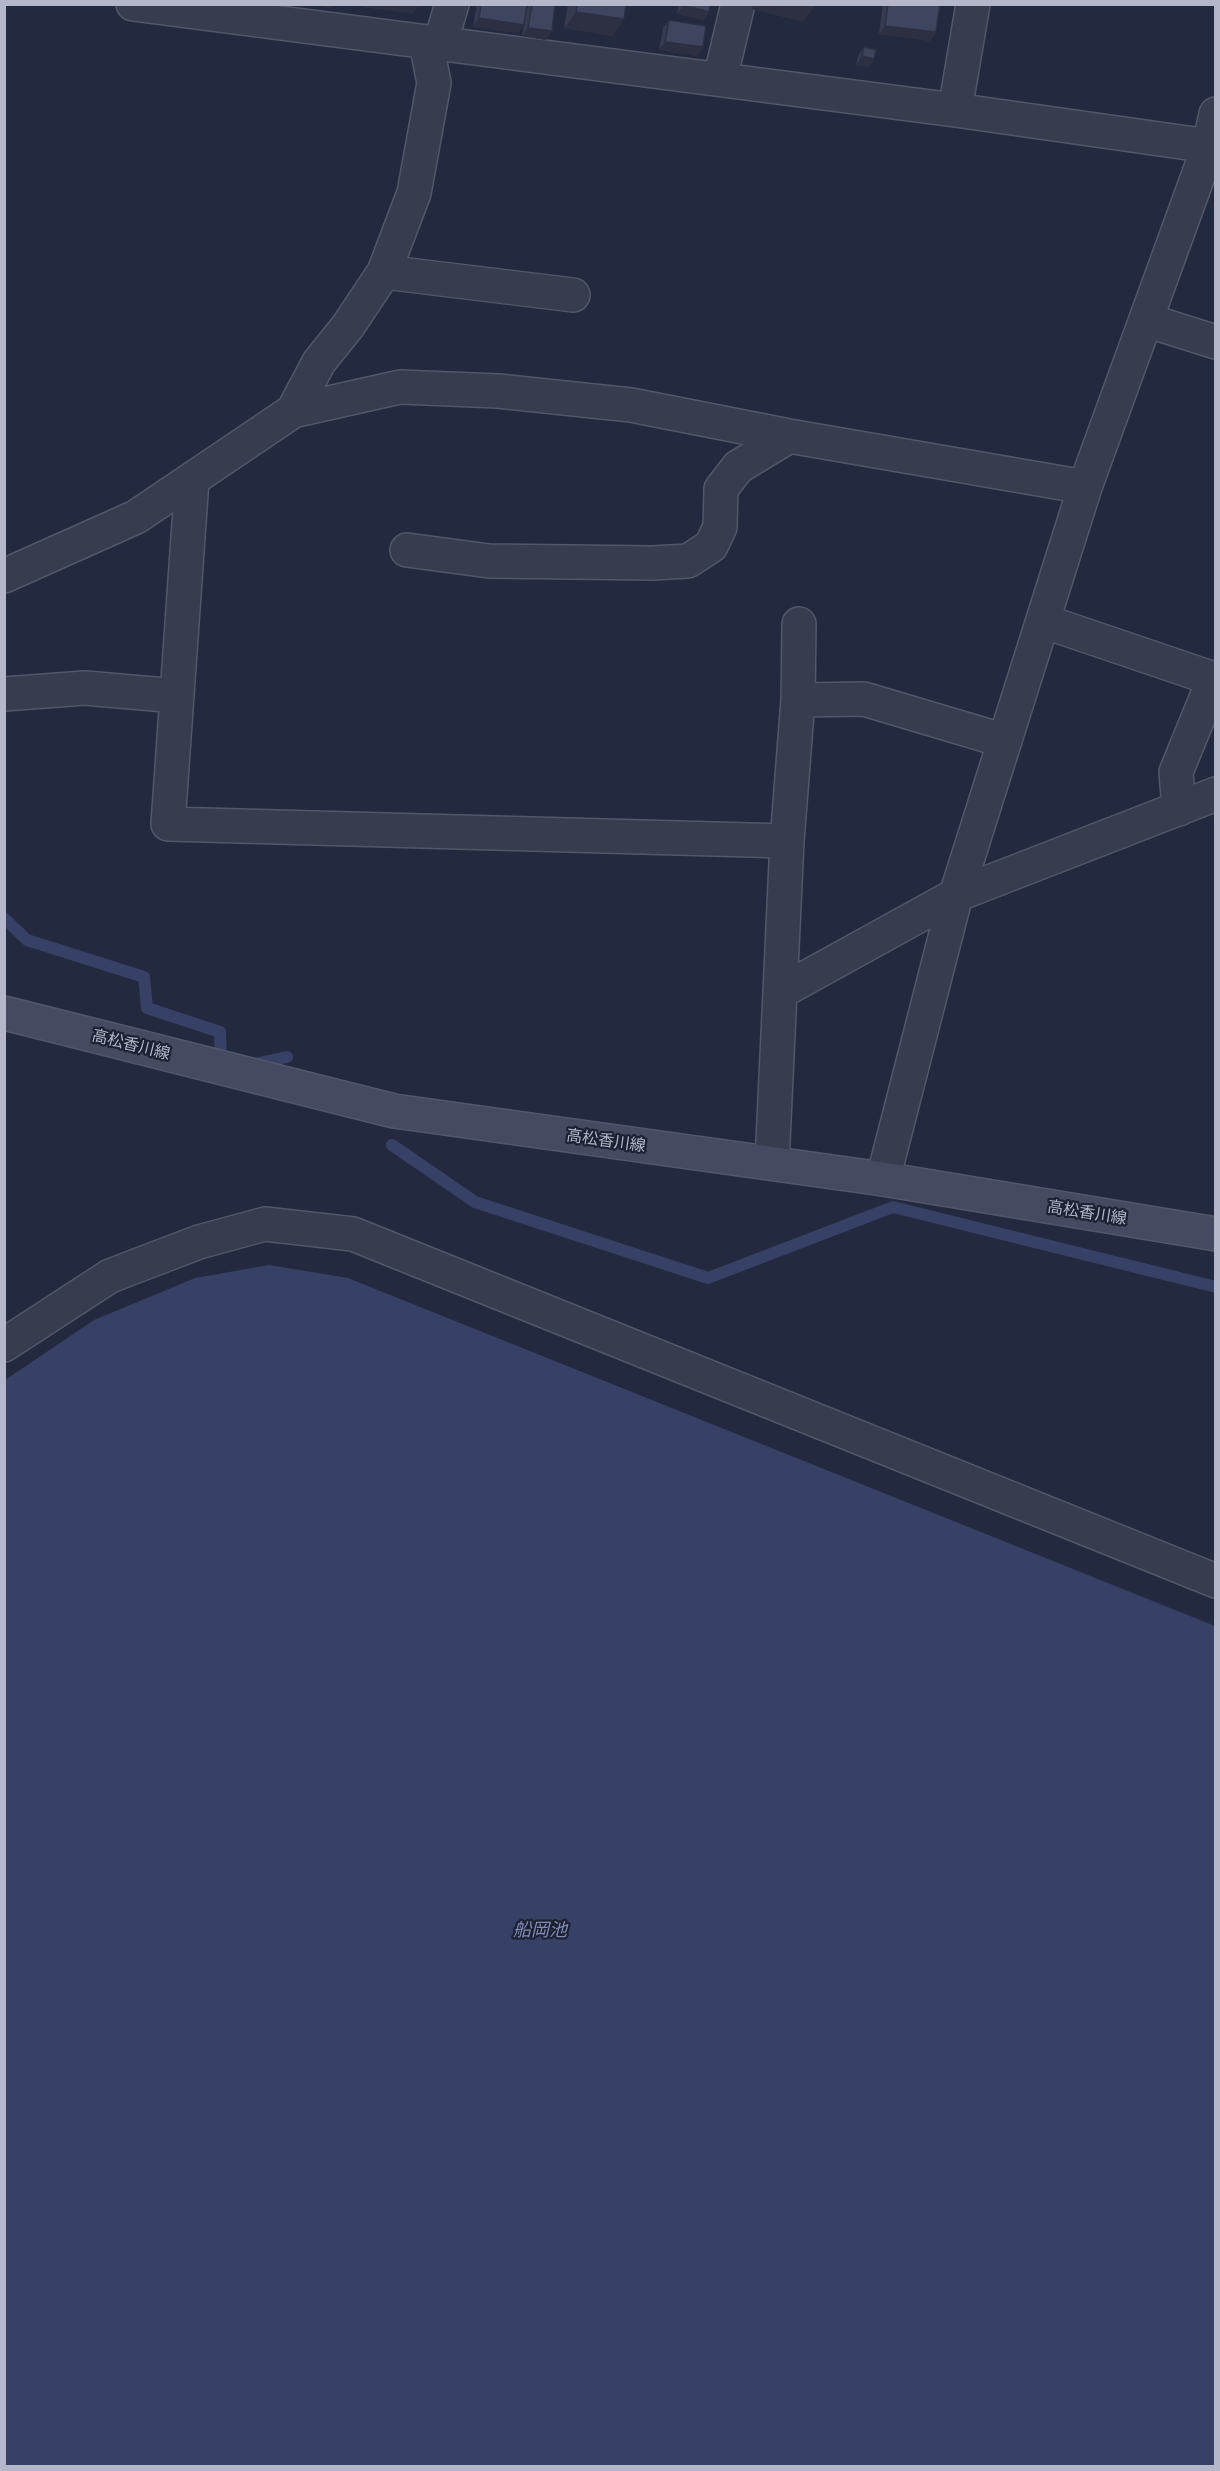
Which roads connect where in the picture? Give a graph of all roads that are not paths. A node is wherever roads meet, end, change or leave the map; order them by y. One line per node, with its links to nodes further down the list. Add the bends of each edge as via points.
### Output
1 (133, 4): 5 (street)
2 (452, 4): 5 (street)
3 (738, 4): 6 (street)
4 (973, 4): 7 (street)
5 (433, 43): 6 (street); 10 (street, via 434,83 414,193)
6 (720, 79): 7 (street)
7 (955, 110): 9 (street)
8 (1215, 114): 9 (street)
9 (1212, 147): 12 (street)
10 (384, 272): 11 (street); 14 (street, via 319,362)
11 (573, 295)
12 (1146, 320): 13 (street); 17 (street)
13 (1215, 342)
14 (293, 411): 15 (street, via 400,387 487,390 631,405); 16 (street)
15 (789, 436): 17 (street); 18 (street, via 738,467 721,489 720,527 711,546 688,561 489,561)
16 (192, 480): 19 (street, via 136,517); 23 (street)
17 (1085, 487): 20 (street)
18 (408, 550)
19 (4, 576)
20 (1043, 621): 25 (street); 27 (street, via 1214,679 1176,772)
21 (799, 624): 24 (street)
22 (4, 694): 23 (street, via 85,688)
23 (177, 696): 28 (street, via 168,824)
24 (798, 700): 25 (street, via 864,699); 28 (street)
25 (1005, 741): 29 (street)
26 (1215, 794): 27 (street)
27 (1179, 809): 29 (street)
28 (787, 841): 30 (street)
29 (956, 895): 30 (street); 33 (street)
30 (782, 991): 32 (street)
31 (4, 1013): 32 (main road, 高松香川線, via 394,1111)
32 (772, 1163): 33 (main road, 高松香川線)
33 (883, 1179): 34 (main road, 高松香川線)
34 (1215, 1234)
35 (4, 1345): 36 (street, via 110,1276 199,1242 266,1224 353,1234)
36 (1215, 1581)

